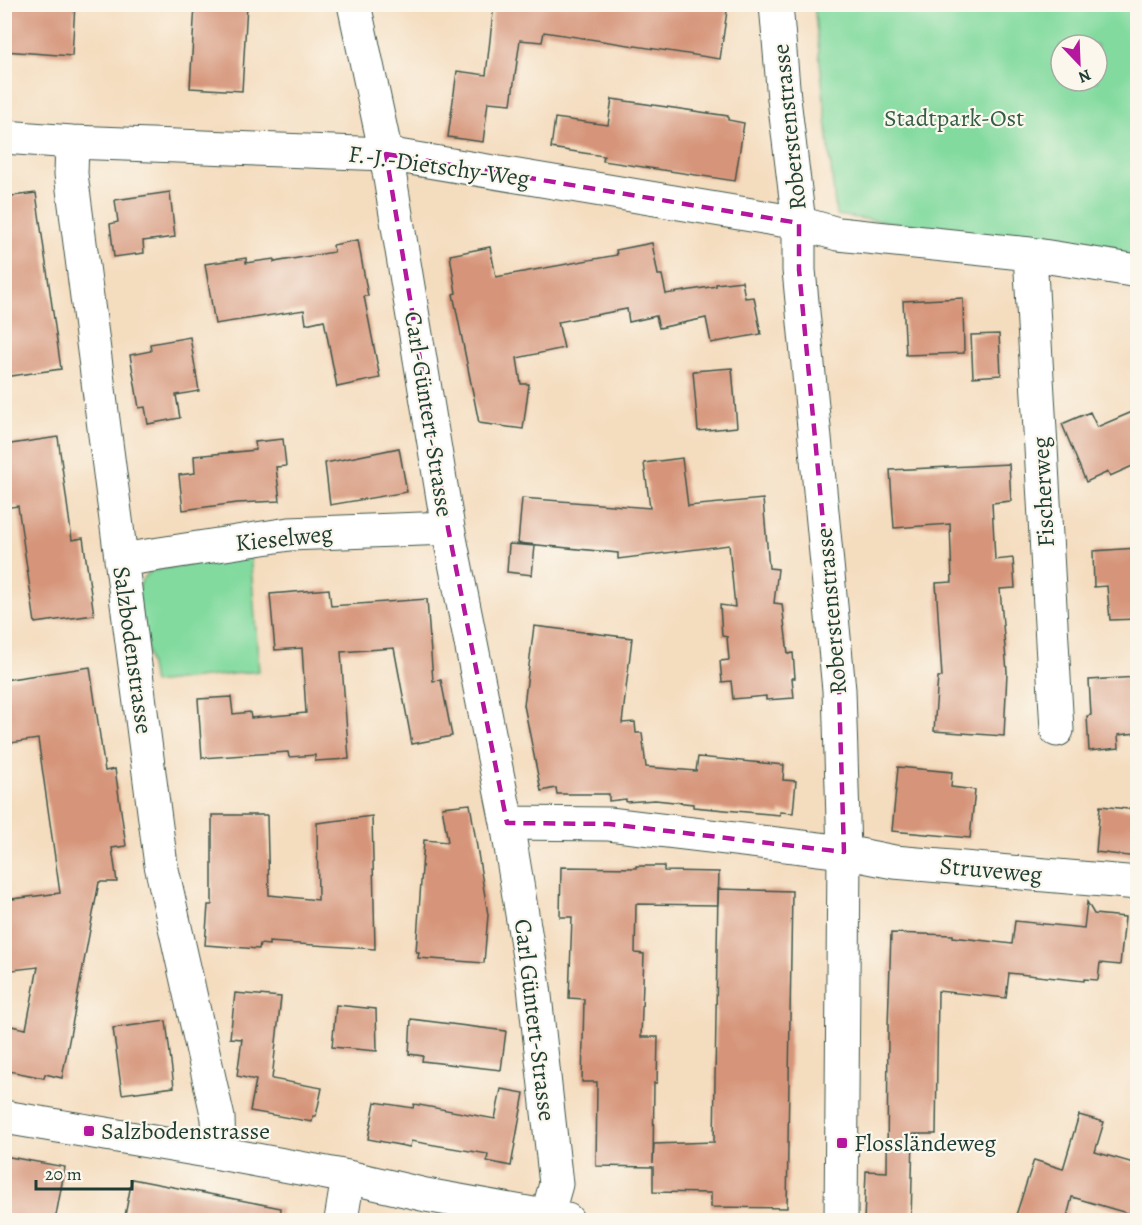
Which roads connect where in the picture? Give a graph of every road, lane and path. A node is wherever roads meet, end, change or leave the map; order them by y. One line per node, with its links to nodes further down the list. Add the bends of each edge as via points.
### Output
1 (354, 4): 5 (street, Carl-Güntert-Strasse)
2 (776, 4): 6 (street, Roberstenstrasse)
3 (4, 137): 4 (street, F.-J.-Dietschy-Weg)
4 (72, 142): 5 (street, F.-J.-Dietschy-Weg); 10 (street, Salzbodenstrasse, via 71,174)
5 (386, 154): 6 (street, F.-J.-Dietschy-Weg); 9 (street, Carl-Güntert-Strasse)
6 (798, 223): 7 (street, via 838,234); 13 (street, Roberstenstrasse, via 799,270 839,690)
7 (1030, 254): 8 (street); 11 (street, Fischerweg)
8 (1137, 271)
9 (448, 528): 10 (street, Kieselweg, via 289,534); 12 (street, Carl-Güntert-Strasse)
10 (121, 560): 16 (street, Salzbodenstrasse, via 161,865 218,1118)
11 (1057, 730)
12 (507, 823): 13 (street, Struveweg, via 609,824); 18 (street, Carl Güntert-Strasse, via 534,987)
13 (844, 852): 14 (street, Struveweg, via 894,862); 20 (street, Roberstenstrasse)
14 (1137, 883)
15 (4, 1117): 16 (street)
16 (219, 1153): 17 (street)
17 (348, 1177): 18 (street); 19 (street)
18 (557, 1218)
19 (340, 1221)
20 (841, 1221)

